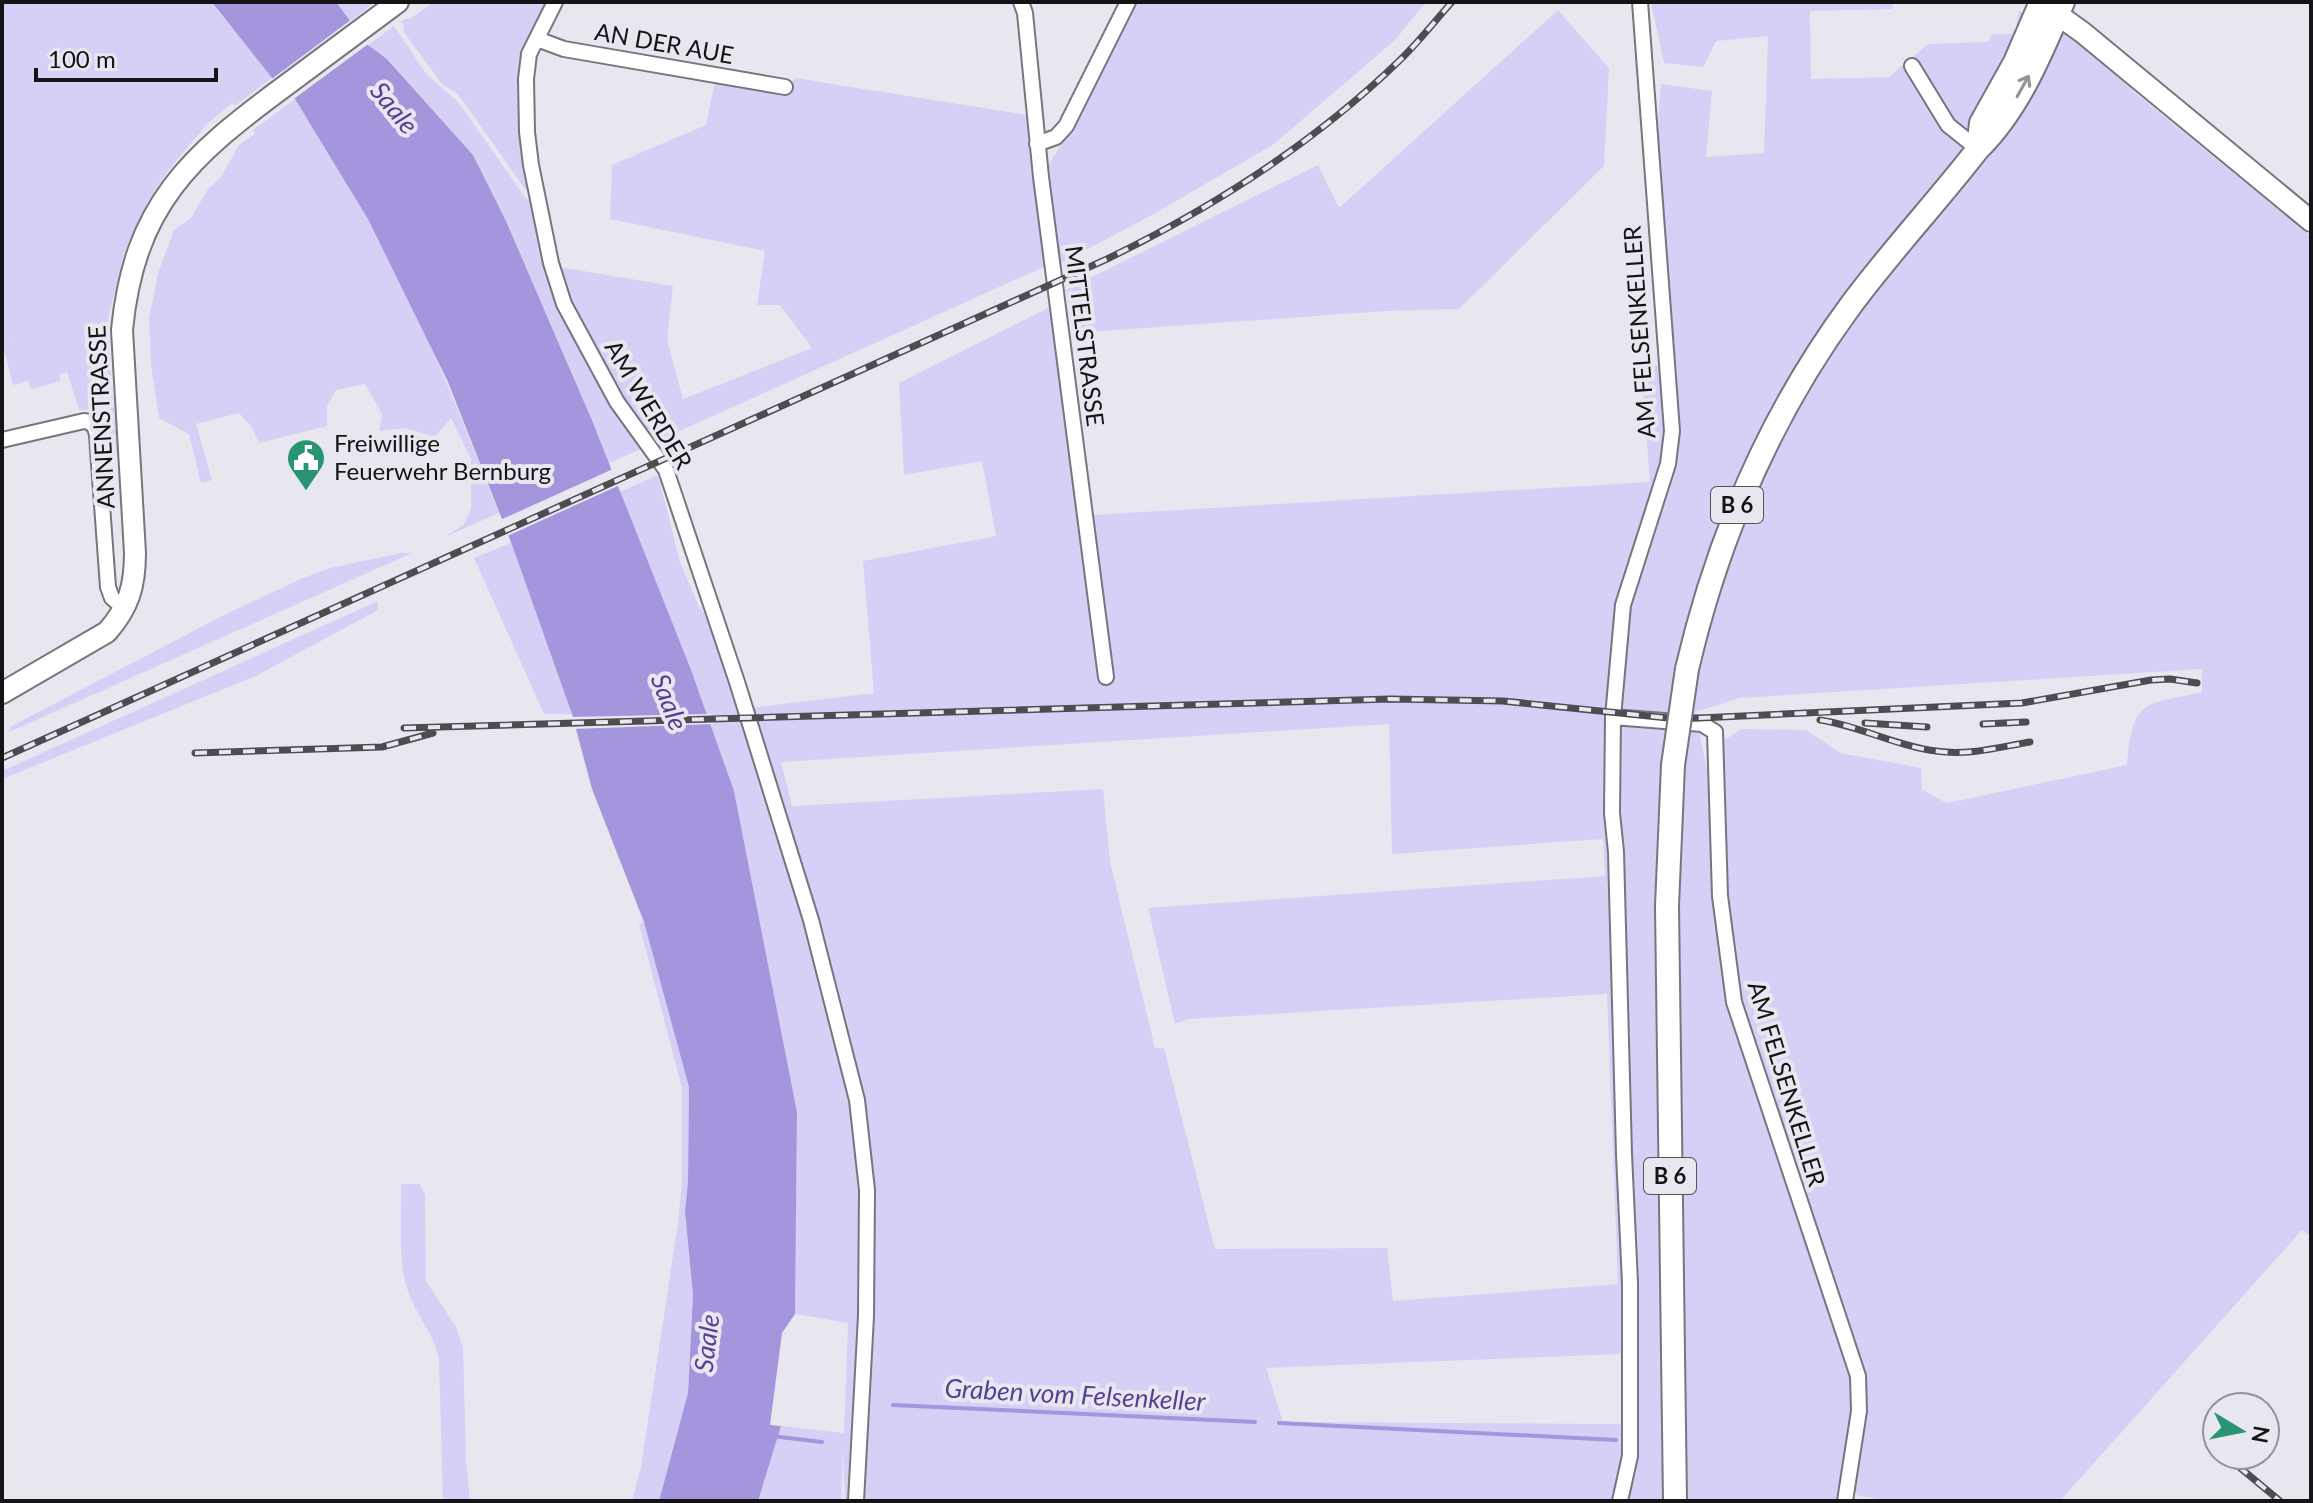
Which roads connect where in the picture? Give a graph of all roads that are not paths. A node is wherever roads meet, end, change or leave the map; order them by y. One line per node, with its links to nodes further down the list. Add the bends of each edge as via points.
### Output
1 (398, 2): 14 (main road, ANNENSTRASSE, via 208,145 168,193 144,238 129,279 122,352 135,573)
2 (555, 2): 7 (street, AM WERDER)
3 (1021, 2): 10 (street, MITTELSTRASSE)
4 (1128, 2): 10 (street, via 1066,126 1056,137)
5 (1640, 2): 17 (street, AM FELSENKELLER, via 1672,431 1668,464 1623,605)
6 (2048, 5): 11 (main road, B 6, via 2022,89); 12 (main road)
7 (537, 39): 9 (street, AN DER AUE, via 564,49); 18 (street, AM WERDER, via 529,54 527,132 551,263 564,304 617,402 666,470 784,829 857,1100 865,1175 866,1316)
8 (1912, 66): 11 (street, via 1948,125)
9 (785, 87)
10 (1037, 144): 15 (street, MITTELSTRASSE)
11 (1978, 149): 20 (main road, B 6, bridge, via 1856,299 1790,397 1734,513 1687,669 1673,765 1667,906)
12 (2311, 221)
13 (2, 440): 14 (street, ANNENSTRASSE, via 84,421 96,430 108,587)
14 (125, 609): 16 (main road, ANNENSTRASSE, via 98,639)
15 (1106, 677)
16 (2, 693)
17 (1613, 717): 19 (street, via 1630,1283 1630,1456); 21 (street, AM FELSENKELLER, via 1702,724 1715,732 1720,896 1734,1002 1858,1376 1859,1411)
18 (856, 1501)
19 (1620, 1501)
20 (1675, 1501)
21 (1845, 1501)

